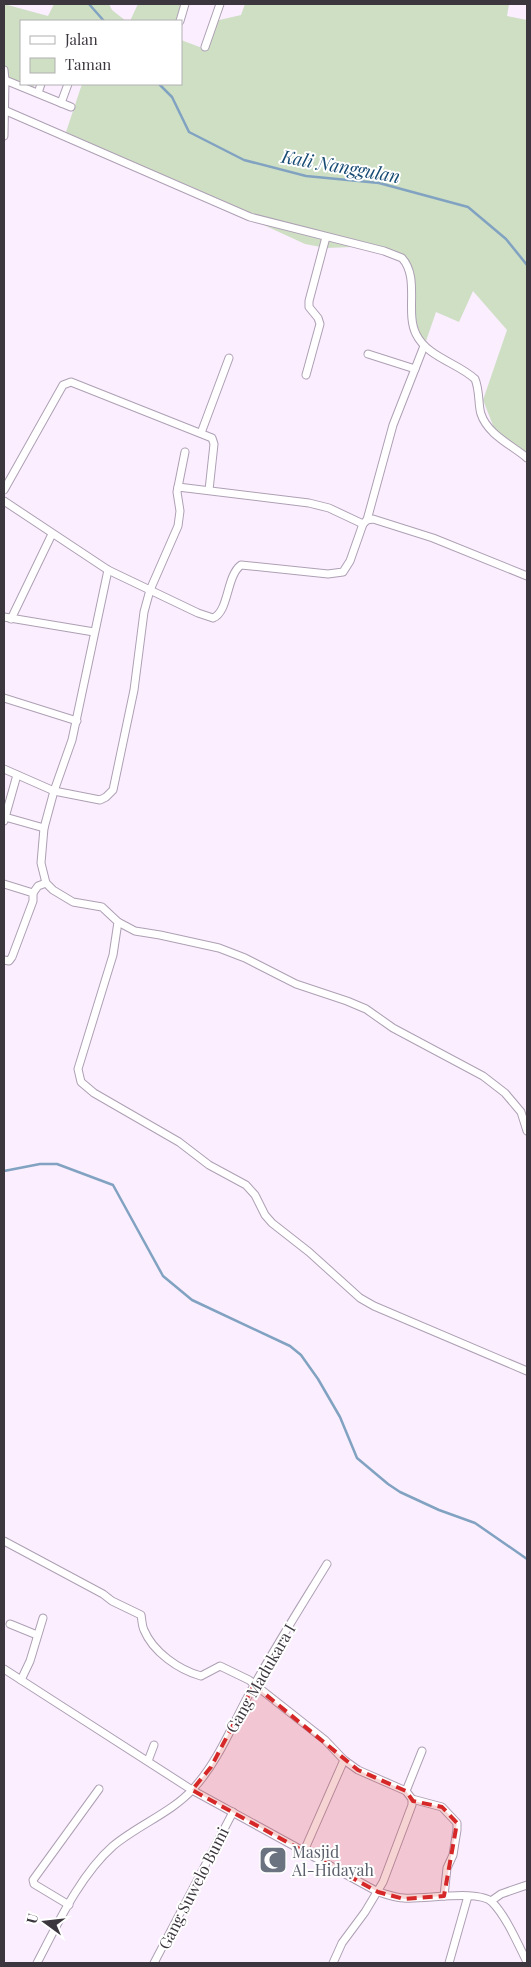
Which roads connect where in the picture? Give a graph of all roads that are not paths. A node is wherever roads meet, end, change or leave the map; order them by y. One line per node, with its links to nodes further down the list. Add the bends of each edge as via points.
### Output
1 (185, 4): 3 (street)
2 (220, 4): 4 (street)
3 (180, 20)
4 (204, 48)
5 (4, 70): 6 (street)
6 (5, 80): 9 (street); 12 (street)
7 (41, 85): 9 (street)
8 (68, 85): 10 (street)
9 (38, 93): 10 (street)
10 (61, 103): 11 (street)
11 (71, 107)
12 (4, 111): 13 (street); 15 (street, via 250,217)
13 (4, 132): 14 (street)
14 (4, 136)
15 (326, 238): 16 (street, via 402,258 409,275 415,334); 20 (street, via 309,300 309,307 320,324)
16 (424, 346): 19 (street); 23 (street, via 475,379 480,412 485,422 491,431)
17 (368, 354): 19 (street)
18 (230, 358): 21 (street)
19 (415, 369): 28 (street, via 394,425)
20 (306, 375)
21 (201, 433): 25 (street, via 68,382); 26 (street, via 214,440)
22 (185, 452): 24 (street)
23 (527, 458)
24 (178, 487): 26 (street); 32 (street, via 178,526)
25 (4, 490)
26 (209, 490): 28 (street, via 309,503)
27 (4, 501): 29 (street)
28 (365, 522): 31 (street, via 378,520 433,538); 32 (street, via 343,572 328,574 241,565 235,571 216,618)
29 (52, 534): 30 (street); 33 (street)
30 (108, 570): 32 (street); 34 (street)
31 (527, 576)
32 (150, 590): 39 (street, via 113,790 100,800)
33 (7, 618): 34 (street)
34 (94, 632): 36 (street)
35 (4, 698): 36 (street)
36 (77, 721): 39 (street)
37 (4, 769): 38 (street)
38 (17, 775): 39 (street); 40 (street)
39 (54, 791): 41 (street)
40 (4, 819): 41 (street)
41 (44, 828): 42 (street, via 41,863)
42 (46, 883): 44 (street); 45 (street, via 73,902 102,907)
43 (4, 884): 44 (street)
44 (33, 893): 46 (street, via 12,957 9,961)
45 (118, 922): 47 (street, via 134,932 219,948 296,984 366,1009 393,1028 483,1076 505,1093 521,1112); 48 (street, via 113,955 78,1070 81,1082 94,1094 246,1185 272,1222 360,1298)
46 (4, 960)
47 (527, 1131)
48 (527, 1371)
49 (4, 1541): 56 (street, via 140,1615 144,1630 164,1656 176,1665 201,1676 217,1667 224,1667)
50 (327, 1564): 56 (street, Gang Madukara I)
51 (43, 1618): 53 (street)
52 (10, 1624): 53 (street)
53 (37, 1635): 55 (street)
54 (4, 1669): 55 (street)
55 (21, 1680): 60 (street)
56 (254, 1685): 59 (street, via 325,1740); 62 (street, Gang Madukara I, via 210,1767)
57 (154, 1745): 60 (street)
58 (422, 1750): 63 (street)
59 (344, 1760): 63 (street, via 358,1770); 66 (street)
60 (148, 1761): 62 (street)
61 (99, 1789): 72 (street, via 33,1880 34,1884)
62 (192, 1790): 65 (street); 72 (street, Gang Madukara I, via 113,1846)
63 (406, 1791): 64 (street)
64 (412, 1799): 68 (street, via 406,1824); 69 (street, via 442,1807 456,1823)
65 (232, 1812): 66 (street); 75 (street, Gang Suwelo Bumi)
66 (304, 1850): 68 (street)
67 (527, 1885): 71 (street)
68 (378, 1892): 69 (street, via 404,1898); 76 (street, via 342,1943)
69 (444, 1896): 70 (street)
70 (468, 1896): 71 (street); 77 (street)
71 (491, 1901): 73 (street)
72 (69, 1905): 74 (street, Gang Madukara I)
73 (527, 1962)
74 (37, 1963)
75 (154, 1963)
76 (333, 1963)
77 (449, 1963)

